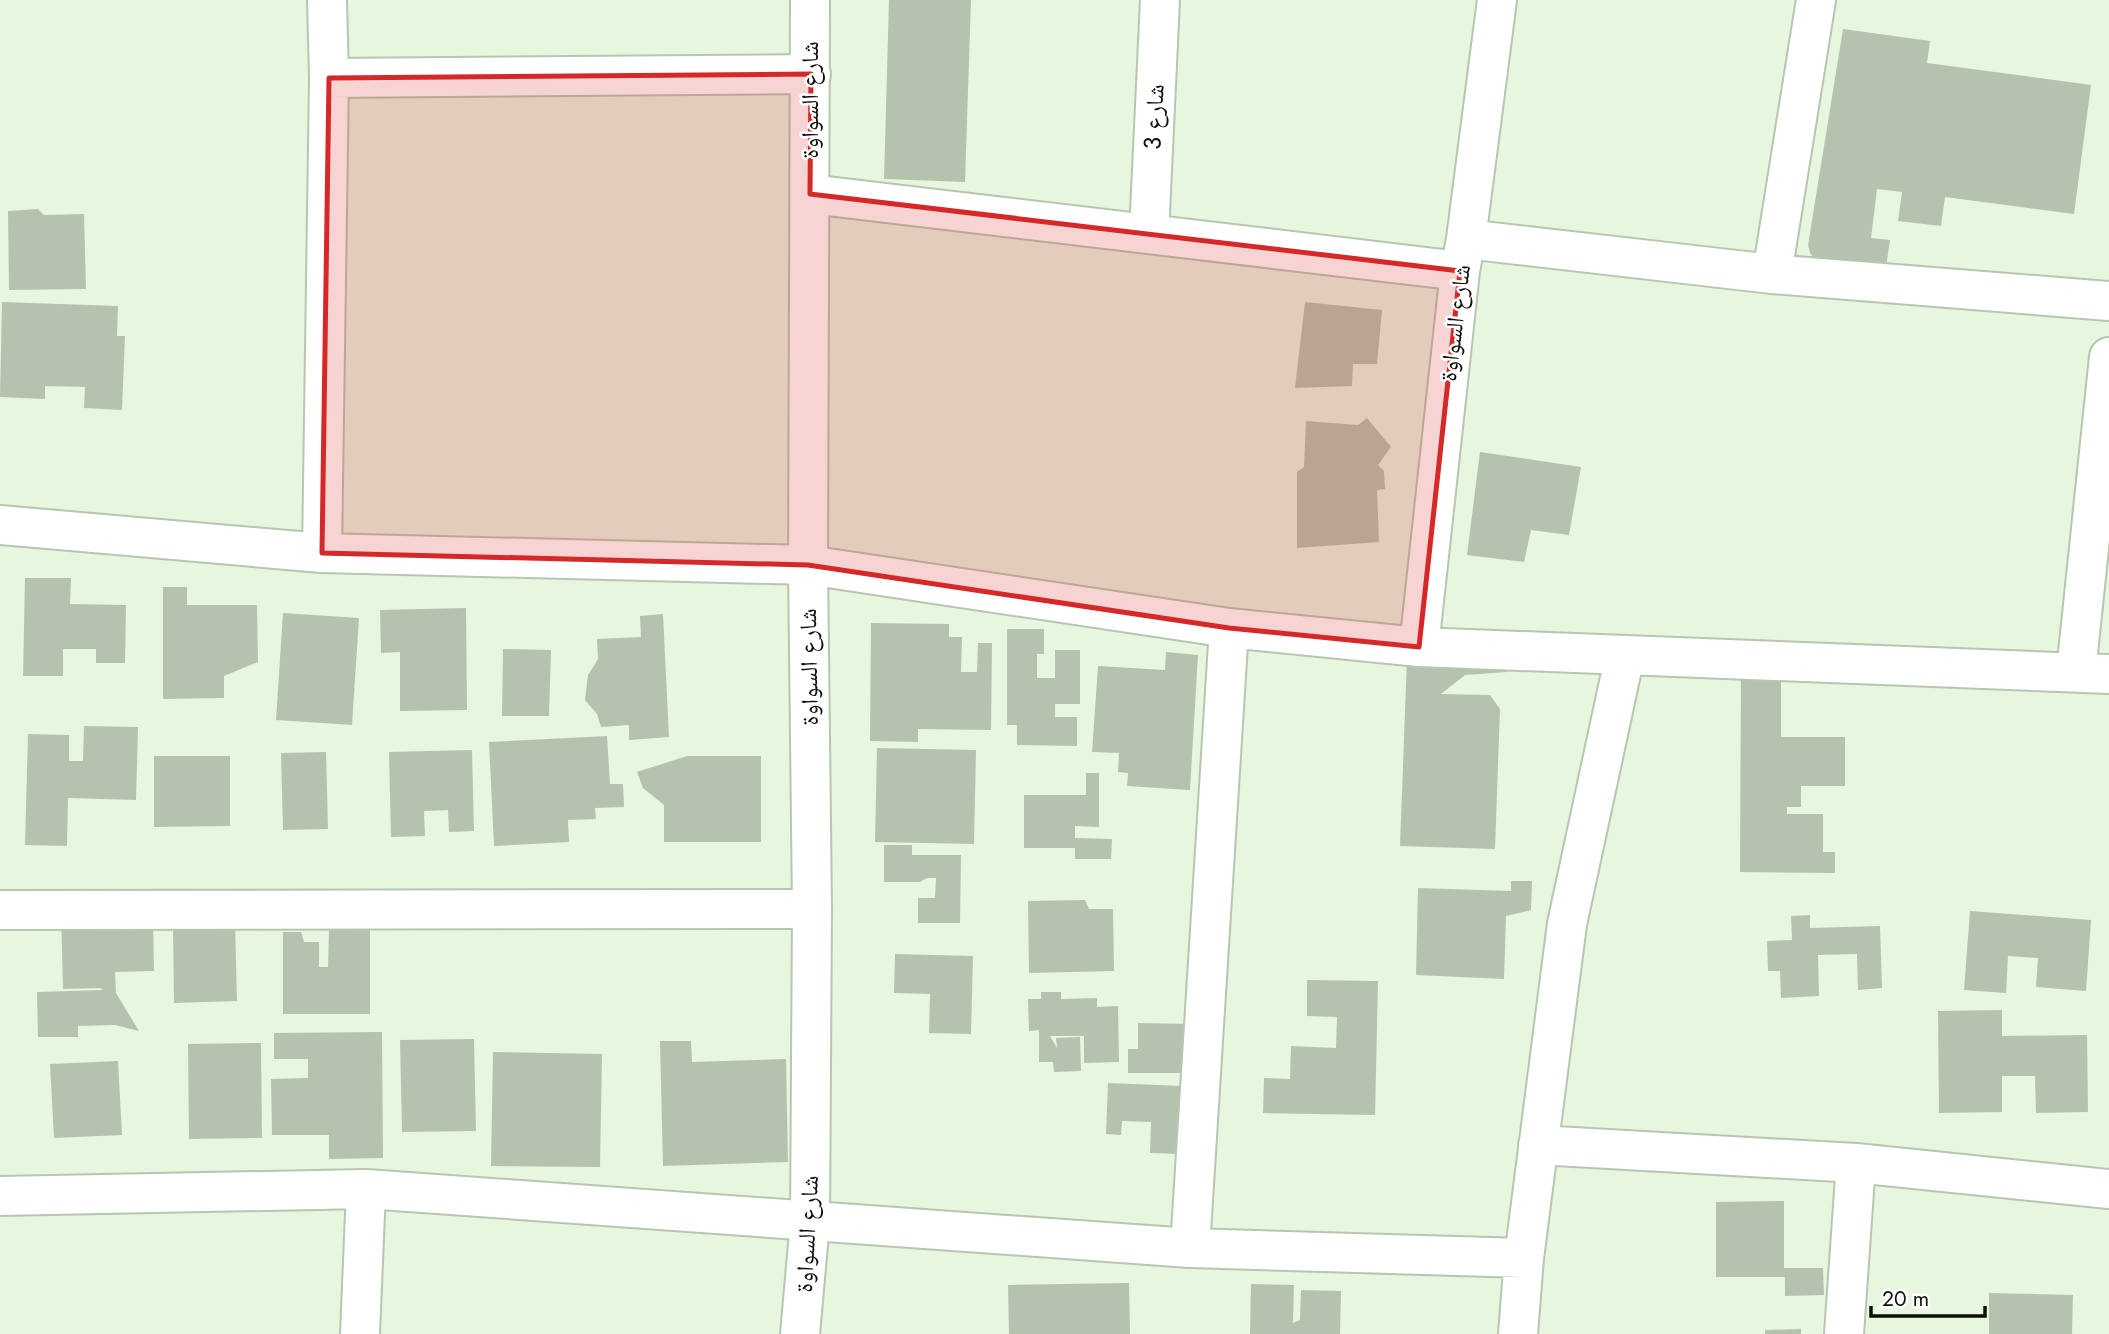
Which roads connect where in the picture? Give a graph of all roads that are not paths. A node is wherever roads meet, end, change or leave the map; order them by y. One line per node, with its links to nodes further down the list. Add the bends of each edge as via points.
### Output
1 (327, 0): 7 (street)
2 (810, 0): 6 (street, شارع السواوة)
3 (1160, 0): 9 (street, شارع 3)
4 (1497, 0): 10 (street, شارع السواوة)
5 (1816, 0): 11 (street)
6 (811, 74): 7 (street); 8 (street, شارع السواوة)
7 (329, 78): 15 (street)
8 (810, 194): 9 (street); 16 (street, شارع السواوة)
9 (1149, 234): 10 (street)
10 (1463, 255): 11 (street); 18 (street, شارع السواوة)
11 (1772, 274): 12 (street)
12 (2109, 301)
13 (2109, 357): 20 (street)
14 (0, 525): 15 (street)
15 (322, 553): 16 (street)
16 (808, 565): 17 (street); 21 (street, شارع السواوة)
17 (1229, 628): 18 (street); 29 (street)
18 (1419, 648): 19 (street)
19 (1625, 655): 20 (street); 23 (street, via 1567,924)
20 (2093, 673)
21 (812, 909): 22 (street); 28 (street, شارع السواوة)
22 (0, 910)
23 (1538, 1145): 24 (street); 30 (street)
24 (1856, 1163): 26 (street); 34 (street)
25 (366, 1189): 27 (street); 28 (street); 31 (street)
26 (2109, 1189)
27 (0, 1196)
28 (810, 1222): 29 (street); 32 (street, شارع السواوة)
29 (1190, 1248): 30 (street)
30 (1524, 1258): 33 (street)
31 (360, 1334)
32 (800, 1334)
33 (1518, 1334)
34 (1844, 1334)

